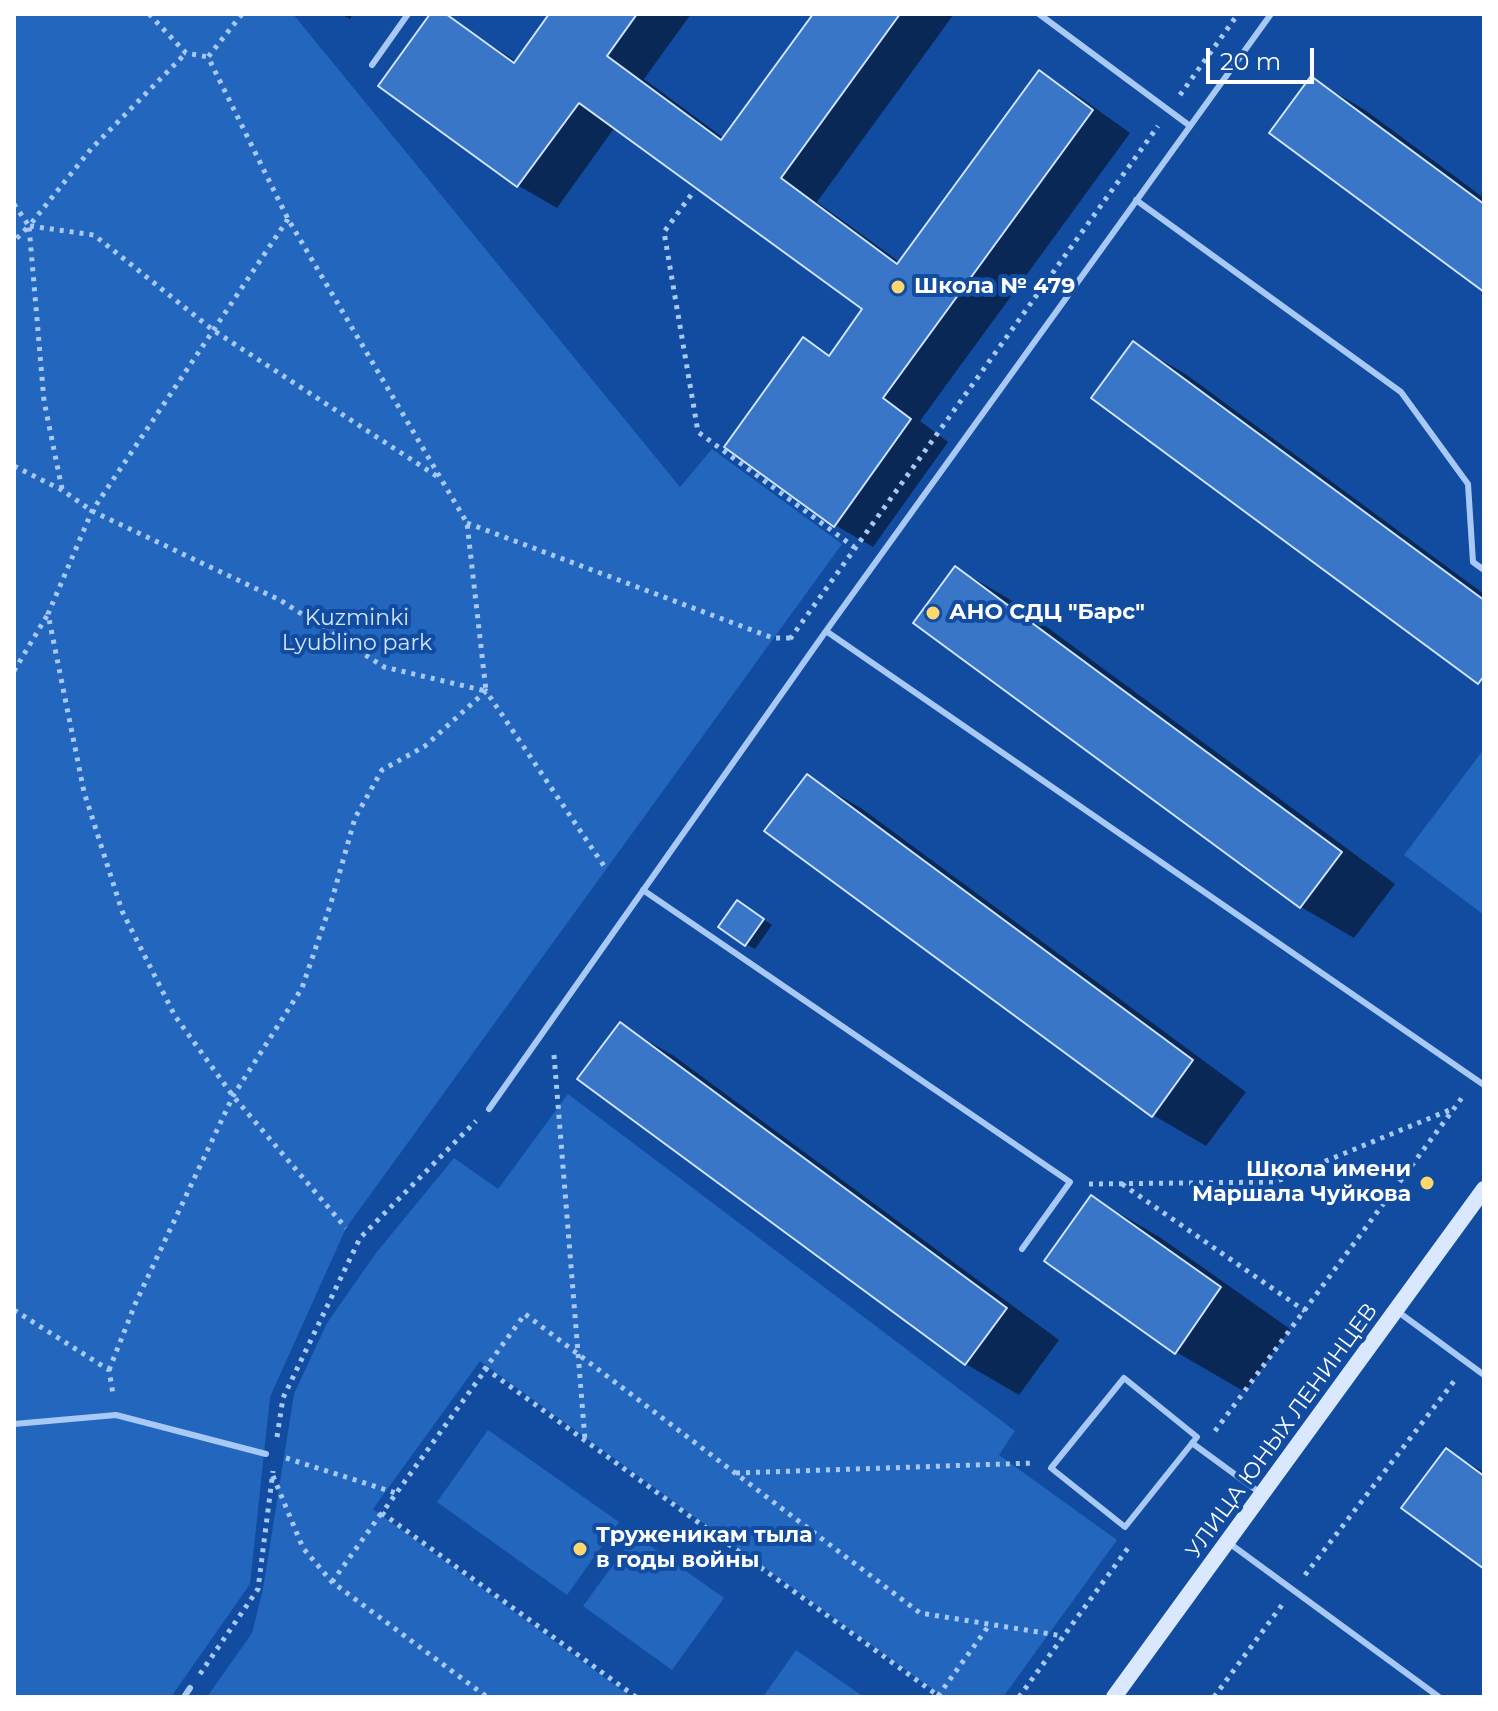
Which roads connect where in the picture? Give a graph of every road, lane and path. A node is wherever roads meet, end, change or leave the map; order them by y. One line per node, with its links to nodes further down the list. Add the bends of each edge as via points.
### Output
1 (149, 14): 7 (path)
2 (242, 14): 8 (path)
3 (408, 14): 9 (lane)
4 (1039, 14): 10 (lane)
5 (1238, 14): 10 (path)
6 (1271, 14): 11 (lane)
7 (186, 53): 8 (path); 16 (path, via 91,149)
8 (208, 57): 15 (path)
9 (372, 65)
10 (1170, 110): 11 (lane); 24 (path)
11 (1190, 126): 13 (lane)
12 (691, 195): 24 (path, via 664,232 698,432)
13 (1136, 200): 25 (lane, via 1401,392 1468,484 1473,562); 27 (lane)
14 (14, 204): 16 (path)
15 (288, 219): 18 (path); 20 (path)
16 (29, 226): 17 (path); 18 (path, via 94,235); 21 (path, via 44,401)
17 (14, 241)
18 (213, 330): 20 (path); 22 (path)
19 (14, 466): 21 (path)
20 (441, 479): 23 (path)
21 (62, 490): 22 (path)
22 (92, 511): 26 (path); 31 (path, via 280,600 384,667)
23 (467, 523): 28 (path); 31 (path)
24 (854, 547): 29 (path)
25 (1484, 570)
26 (48, 614): 30 (path); 37 (path, via 84,792 122,911 175,1016)
27 (826, 631): 33 (lane); 35 (lane)
28 (773, 638)
29 (790, 639)
30 (14, 671)
31 (486, 691): 32 (path); 37 (path, via 425,746 382,770 355,818 302,988)
32 (606, 869)
33 (643, 890): 34 (lane); 44 (lane, via 1070,1182)
34 (551, 1021): 39 (lane); 48 (path)
35 (1476, 1080): 36 (lane); 38 (path)
36 (1484, 1085)
37 (233, 1096): 43 (path); 50 (path)
38 (1455, 1108): 40 (path, via 1275,1182); 46 (path)
39 (489, 1109): 54 (path, via 360,1238 283,1398)
40 (1121, 1184): 41 (path); 46 (path)
41 (1084, 1185)
42 (1484, 1189): 47 (main road, УЛИЦА ЮНЫХ ЛЕНИНЦЕВ)
43 (346, 1228)
44 (1022, 1249)
45 (14, 1310): 50 (path)
46 (1305, 1311): 57 (path)
47 (1397, 1311): 49 (lane); 63 (main road, УЛИЦА ЮНЫХ ЛЕНИНЦЕВ)
48 (578, 1354): 55 (path); 61 (path); 62 (path, via 525,1314)
49 (1468, 1363): 51 (lane); 67 (path)
50 (109, 1370): 52 (path)
51 (1484, 1375)
52 (116, 1415): 53 (lane); 58 (lane)
53 (14, 1424)
54 (277, 1441)
55 (586, 1441): 71 (path); 74 (path, via 486,1369 382,1513)
56 (1192, 1443): 57 (lane); 60 (lane, via 1197,1437 1124,1378); 60 (lane, via 1125,1527 1051,1468)
57 (1201, 1450): 63 (lane)
58 (266, 1454)
59 (275, 1455): 62 (path)
60 (1056, 1462): 61 (path)
61 (735, 1473): 68 (path, via 920,1613)
62 (396, 1493): 66 (path)
63 (1262, 1494): 64 (main road, УЛИЦА ЮНЫХ ЛЕНИНЦЕВ)
64 (1227, 1542): 67 (lane); 76 (main road, УЛИЦА ЮНЫХ ЛЕНИНЦЕВ)
65 (1129, 1546): 69 (path)
66 (332, 1582): 70 (path, via 303,1548 273,1476 258,1589); 73 (path)
67 (1293, 1590): 77 (path); 78 (lane)
68 (990, 1624): 69 (path); 71 (path)
69 (1063, 1636): 75 (path)
70 (190, 1688): 72 (lane)
71 (939, 1696)
72 (184, 1697)
73 (487, 1697)
74 (636, 1697)
75 (1019, 1697)
76 (1114, 1697)
77 (1214, 1697)
78 (1439, 1697)

